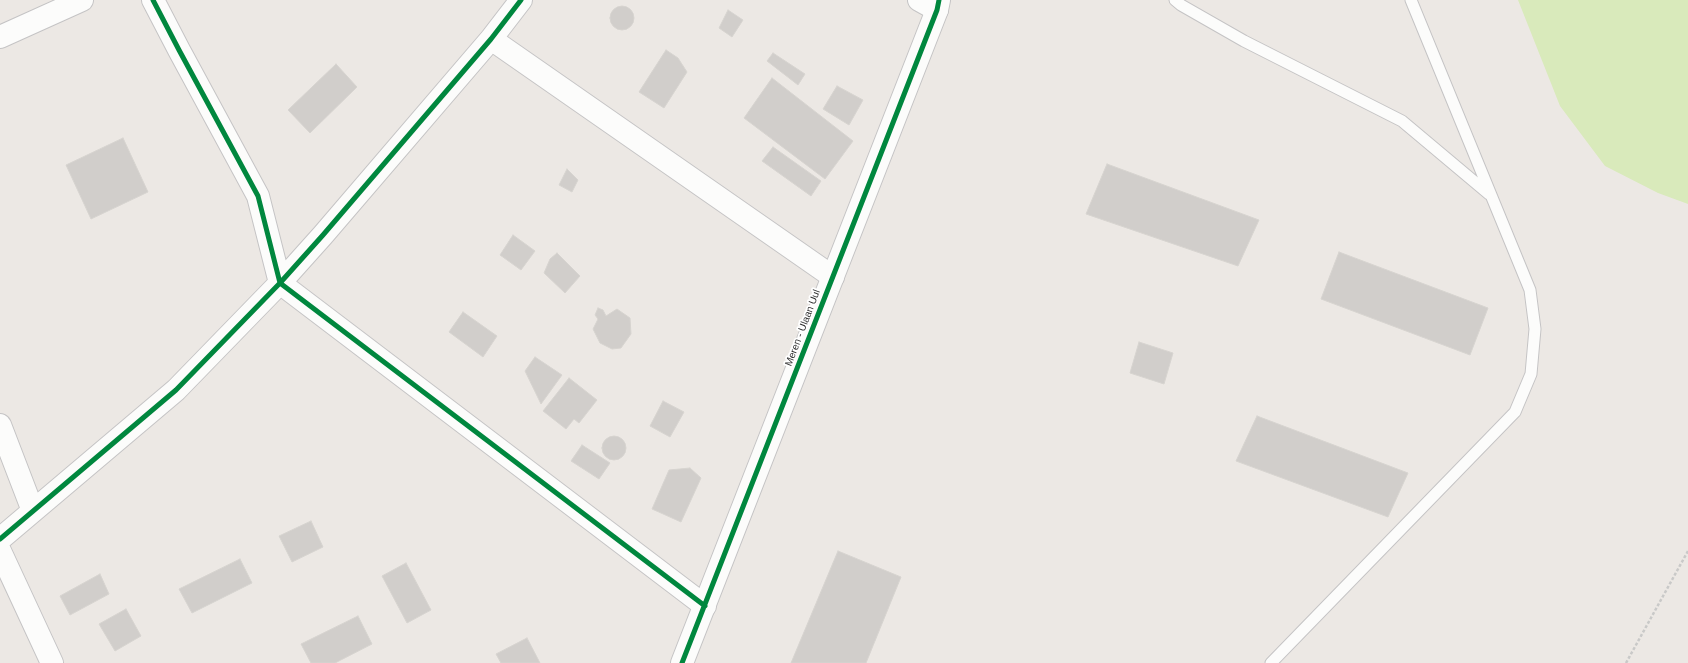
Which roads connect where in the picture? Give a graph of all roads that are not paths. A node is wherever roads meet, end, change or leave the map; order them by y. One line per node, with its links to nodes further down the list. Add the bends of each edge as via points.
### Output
1 (82, 0): 7 (street)
2 (153, 0): 11 (street, via 258,196)
3 (521, 0): 8 (street)
4 (1175, 0): 9 (lane, via 1244,41 1402,121)
5 (1411, 0): 9 (lane)
6 (932, 3): 10 (street, Meren - Ulaan Uul)
7 (0, 37)
8 (491, 39): 10 (street); 11 (street)
9 (1491, 196): 19 (lane, via 1530,290 1536,329 1531,374 1515,412)
10 (833, 277): 16 (street, Meren - Ulaan Uul)
11 (280, 283): 13 (street, via 176,390); 16 (street)
12 (0, 425): 13 (street)
13 (33, 511): 14 (street)
14 (0, 538)
15 (0, 551): 17 (street)
16 (705, 606): 18 (street, Meren - Ulaan Uul)
17 (52, 663)
18 (682, 663)
19 (1271, 663)

